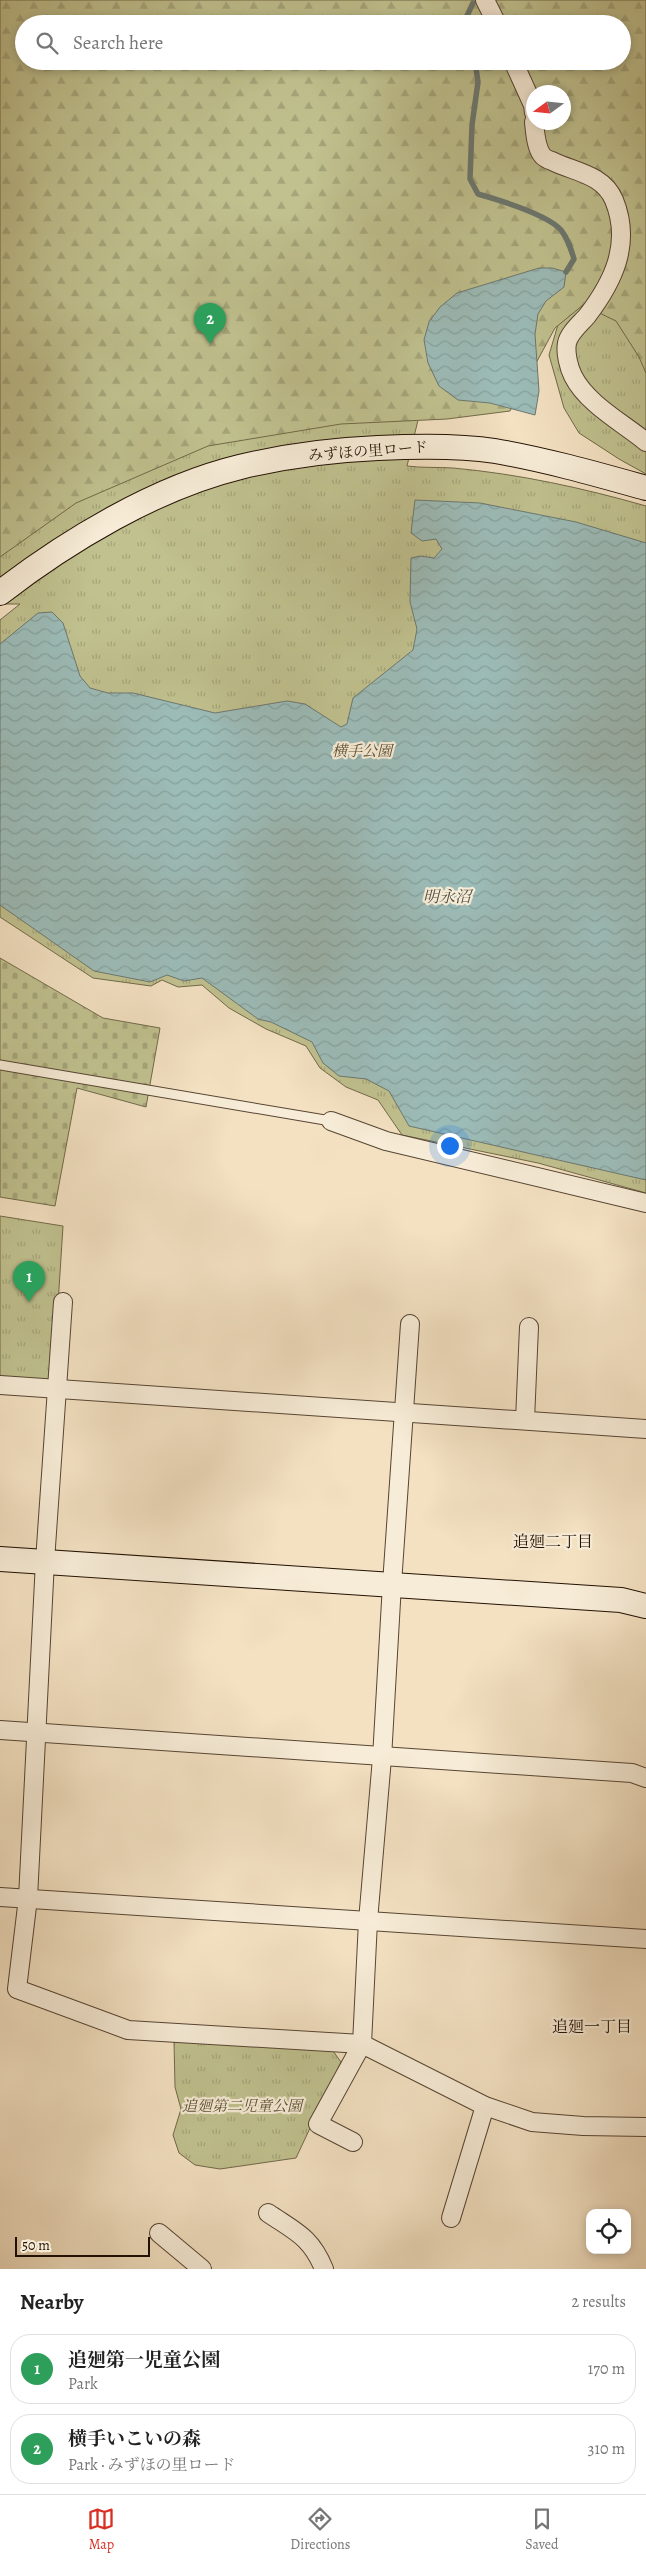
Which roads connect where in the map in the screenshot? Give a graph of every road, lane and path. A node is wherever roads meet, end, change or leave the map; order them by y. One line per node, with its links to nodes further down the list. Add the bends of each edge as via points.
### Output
1 (485, 0): 2 (street)
2 (492, 15)
3 (517, 70): 4 (street)
4 (526, 90)
5 (535, 130): 6 (street, via 543,156 594,177 614,199 621,246 616,269 605,292 571,334 567,354 574,377 588,396)
6 (646, 442)
7 (646, 488): 8 (street, みずほの里ロード, via 578,468 494,451 416,446 328,451 239,467 181,486 102,525 28,571)
8 (0, 593)
9 (0, 1066): 10 (lane)
10 (331, 1121): 11 (street, via 386,1140)
11 (646, 1203)
12 (63, 1302): 16 (street)
13 (410, 1324): 17 (street)
14 (529, 1327): 18 (street)
15 (0, 1385): 16 (street)
16 (58, 1389): 17 (street); 21 (street)
17 (403, 1412): 18 (street); 22 (street)
18 (524, 1420): 19 (street)
19 (646, 1429)
20 (0, 1559): 21 (street)
21 (45, 1562): 22 (street); 25 (street)
22 (392, 1584): 23 (street, via 622,1600); 26 (street)
23 (646, 1606)
24 (0, 1730): 25 (street)
25 (38, 1732): 26 (street); 29 (street)
26 (382, 1758): 27 (street, via 632,1773); 30 (street)
27 (646, 1778)
28 (0, 1897): 29 (street)
29 (28, 1898): 30 (street); 32 (street, via 17,1989 128,2030)
30 (368, 1921): 31 (street); 32 (street)
31 (646, 1939)
32 (362, 2044): 33 (street); 35 (street, via 318,2124)
33 (485, 2106): 34 (street, via 532,2122); 37 (street)
34 (646, 2127)
35 (353, 2142)
36 (268, 2213): 40 (street, via 307,2239)
37 (451, 2218)
38 (159, 2233): 39 (street)
39 (202, 2269)
40 (324, 2269)

